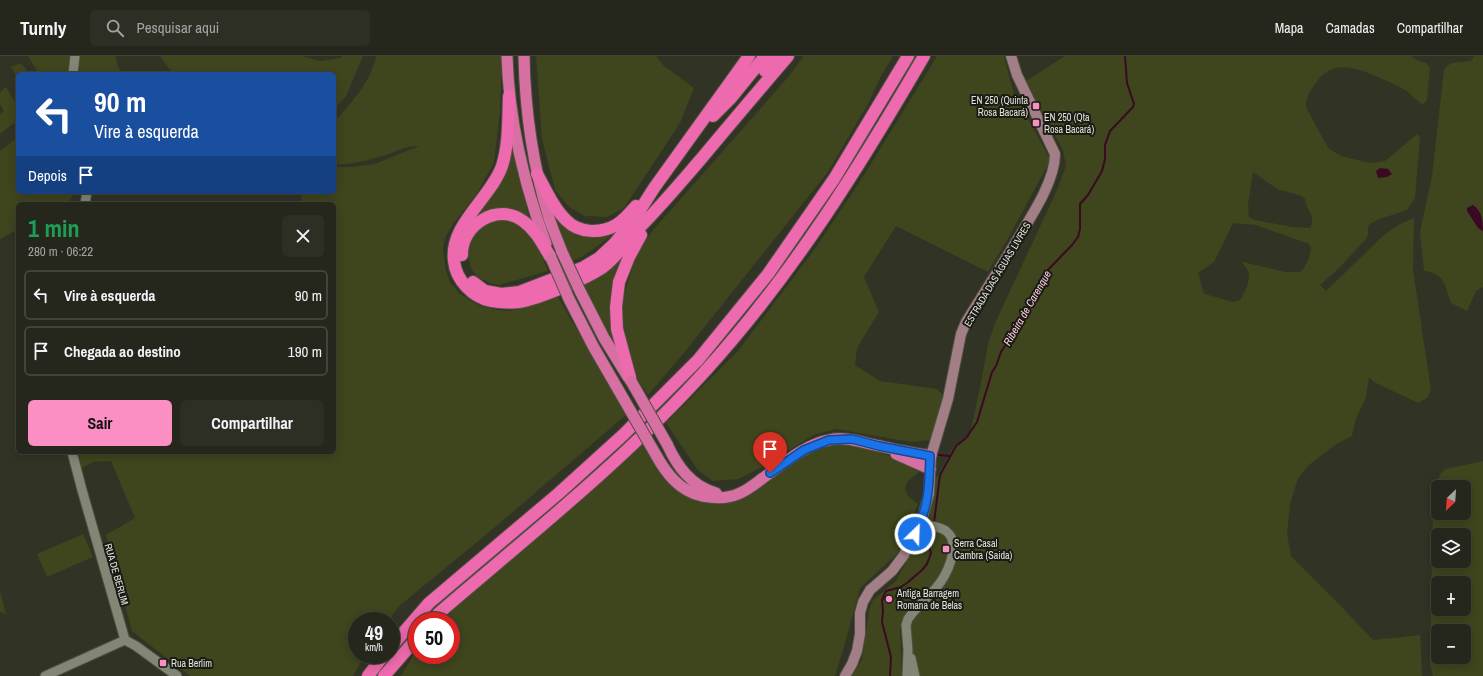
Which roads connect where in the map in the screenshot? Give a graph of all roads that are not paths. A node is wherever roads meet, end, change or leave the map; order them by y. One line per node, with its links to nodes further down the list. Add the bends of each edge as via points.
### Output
1 (75, 56): 12 (street)
2 (507, 56): 14 (highway)
3 (524, 56): 17 (highway, via 529,121)
4 (749, 56): 15 (highway)
5 (765, 56): 15 (highway, via 731,98)
6 (777, 56): 16 (highway, via 712,139)
7 (788, 56): 16 (highway)
8 (908, 56): 29 (highway, via 834,179 786,249 698,360 617,441 429,603)
9 (924, 56): 13 (highway)
10 (931, 56): 13 (highway)
11 (1011, 56): 24 (main road, ESTRADA DAS ÁGUAS LIVRES, via 1017,75 1055,154 1055,164 1033,213 966,322 961,334 948,399)
12 (73, 72)
13 (910, 79): 28 (highway, via 845,187 780,282 707,369 632,446)
14 (509, 96): 19 (highway, via 505,154 501,167 493,184 457,235 454,246 457,273 466,287 482,299 501,303 521,302 551,292 603,267); 20 (highway, via 516,140 537,219)
15 (683, 147): 18 (highway)
16 (698, 162): 19 (highway)
17 (537, 174): 18 (highway, via 560,213 568,222 584,230 601,230 616,225); 21 (highway, bridge, via 549,219 562,252 604,338)
18 (654, 188): 20 (highway, via 635,218 599,258 584,268 519,292 501,294 485,291 472,282 464,270 462,248 472,228 481,220 491,215 512,215 523,220 533,230)
19 (654, 213): 21 (highway, via 628,257 619,282 617,329)
20 (551, 258): 26 (highway, bridge, via 593,346 664,469 684,489 698,495 710,498)
21 (631, 381): 26 (highway, bridge, via 674,460 690,480 700,487)
22 (879, 446): 24 (highway); 25 (highway); 26 (highway, via 852,439 829,440 804,450 748,490)
23 (73, 454): 30 (street, RUA DE BERLIM)
24 (930, 456): 25 (main road, ESTRADA DAS ÁGUAS LIVRES)
25 (930, 469): 27 (main road, ESTRADA DAS ÁGUAS LIVRES, via 929,494)
26 (730, 497)
27 (920, 524): 32 (street, via 945,530 952,537 954,546 949,568 940,584 908,619); 38 (main road, ESTRADA DAS ÁGUAS LIVRES, via 904,555 892,571 870,590 863,602 857,651)
28 (440, 612)
29 (400, 637)
30 (125, 640): 34 (street); 35 (street)
31 (408, 648): 37 (highway)
32 (908, 650): 39 (street); 40 (street)
33 (377, 664): 36 (highway)
34 (45, 676)
35 (177, 676)
36 (368, 676)
37 (384, 676)
38 (845, 676)
39 (907, 676)
40 (915, 676)

